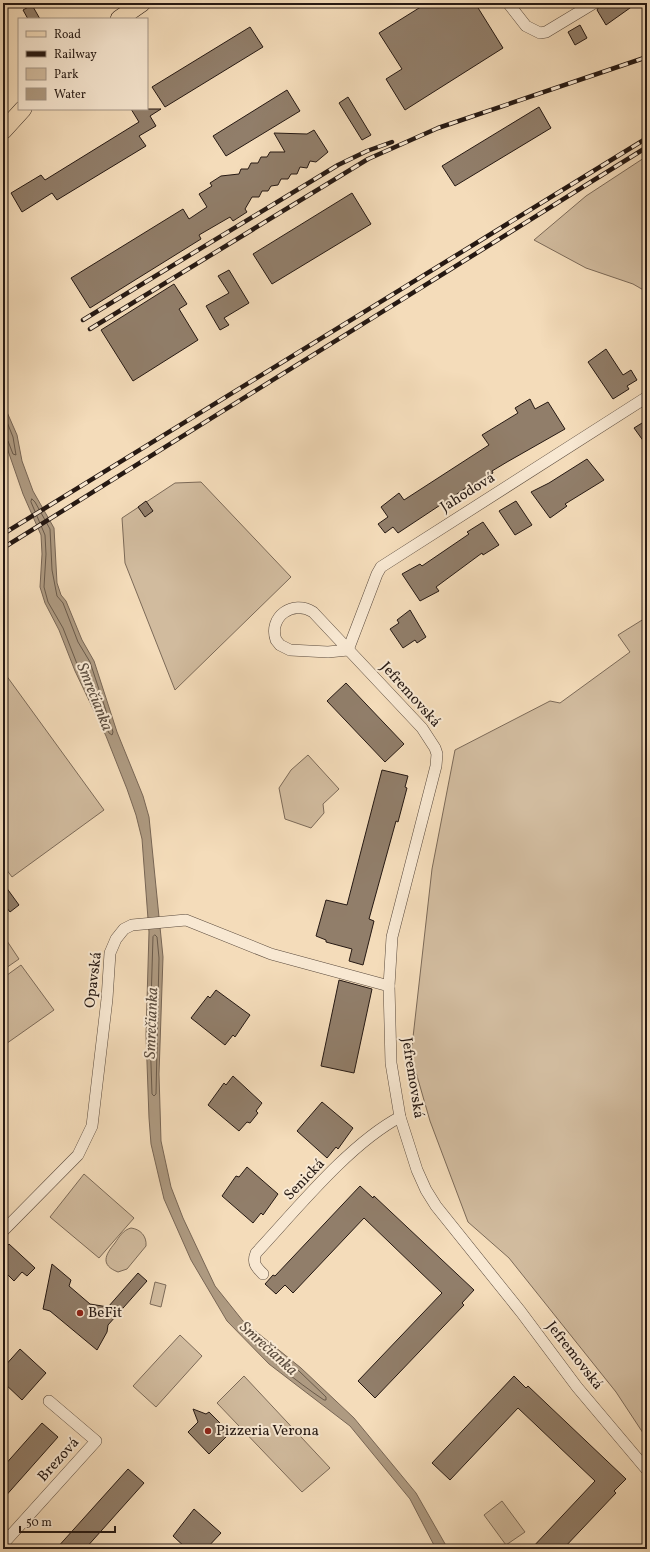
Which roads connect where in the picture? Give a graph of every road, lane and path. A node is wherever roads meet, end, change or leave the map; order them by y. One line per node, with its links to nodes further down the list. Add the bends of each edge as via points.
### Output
1 (142, 3): 4 (main road)
2 (508, 3): 3 (street, via 526,26 540,34)
3 (594, 3)
4 (120, 18)
5 (21, 110): 6 (main road)
6 (3, 131)
7 (647, 397): 8 (street, Jahodová, via 381,567)
8 (348, 650): 8 (street, Jefremovská, via 308,608 288,609 274,627 276,640 285,648 328,652); 9 (street, Jefremovská, via 422,728 437,754 392,937)
9 (389, 986): 10 (street, Jefremovská, via 391,1063); 11 (street, Opavská, via 271,954 186,920 132,925 124,929 110,953 92,1126 87,1140 78,1155)
10 (400, 1117): 12 (street, Senická, via 347,1158 256,1253 254,1264); 14 (street, Jefremovská, via 417,1170 436,1206 577,1387)
11 (3, 1231)
12 (263, 1274)
13 (49, 1400): 15 (street, Brezová, via 96,1441)
14 (647, 1470)
15 (3, 1544)

